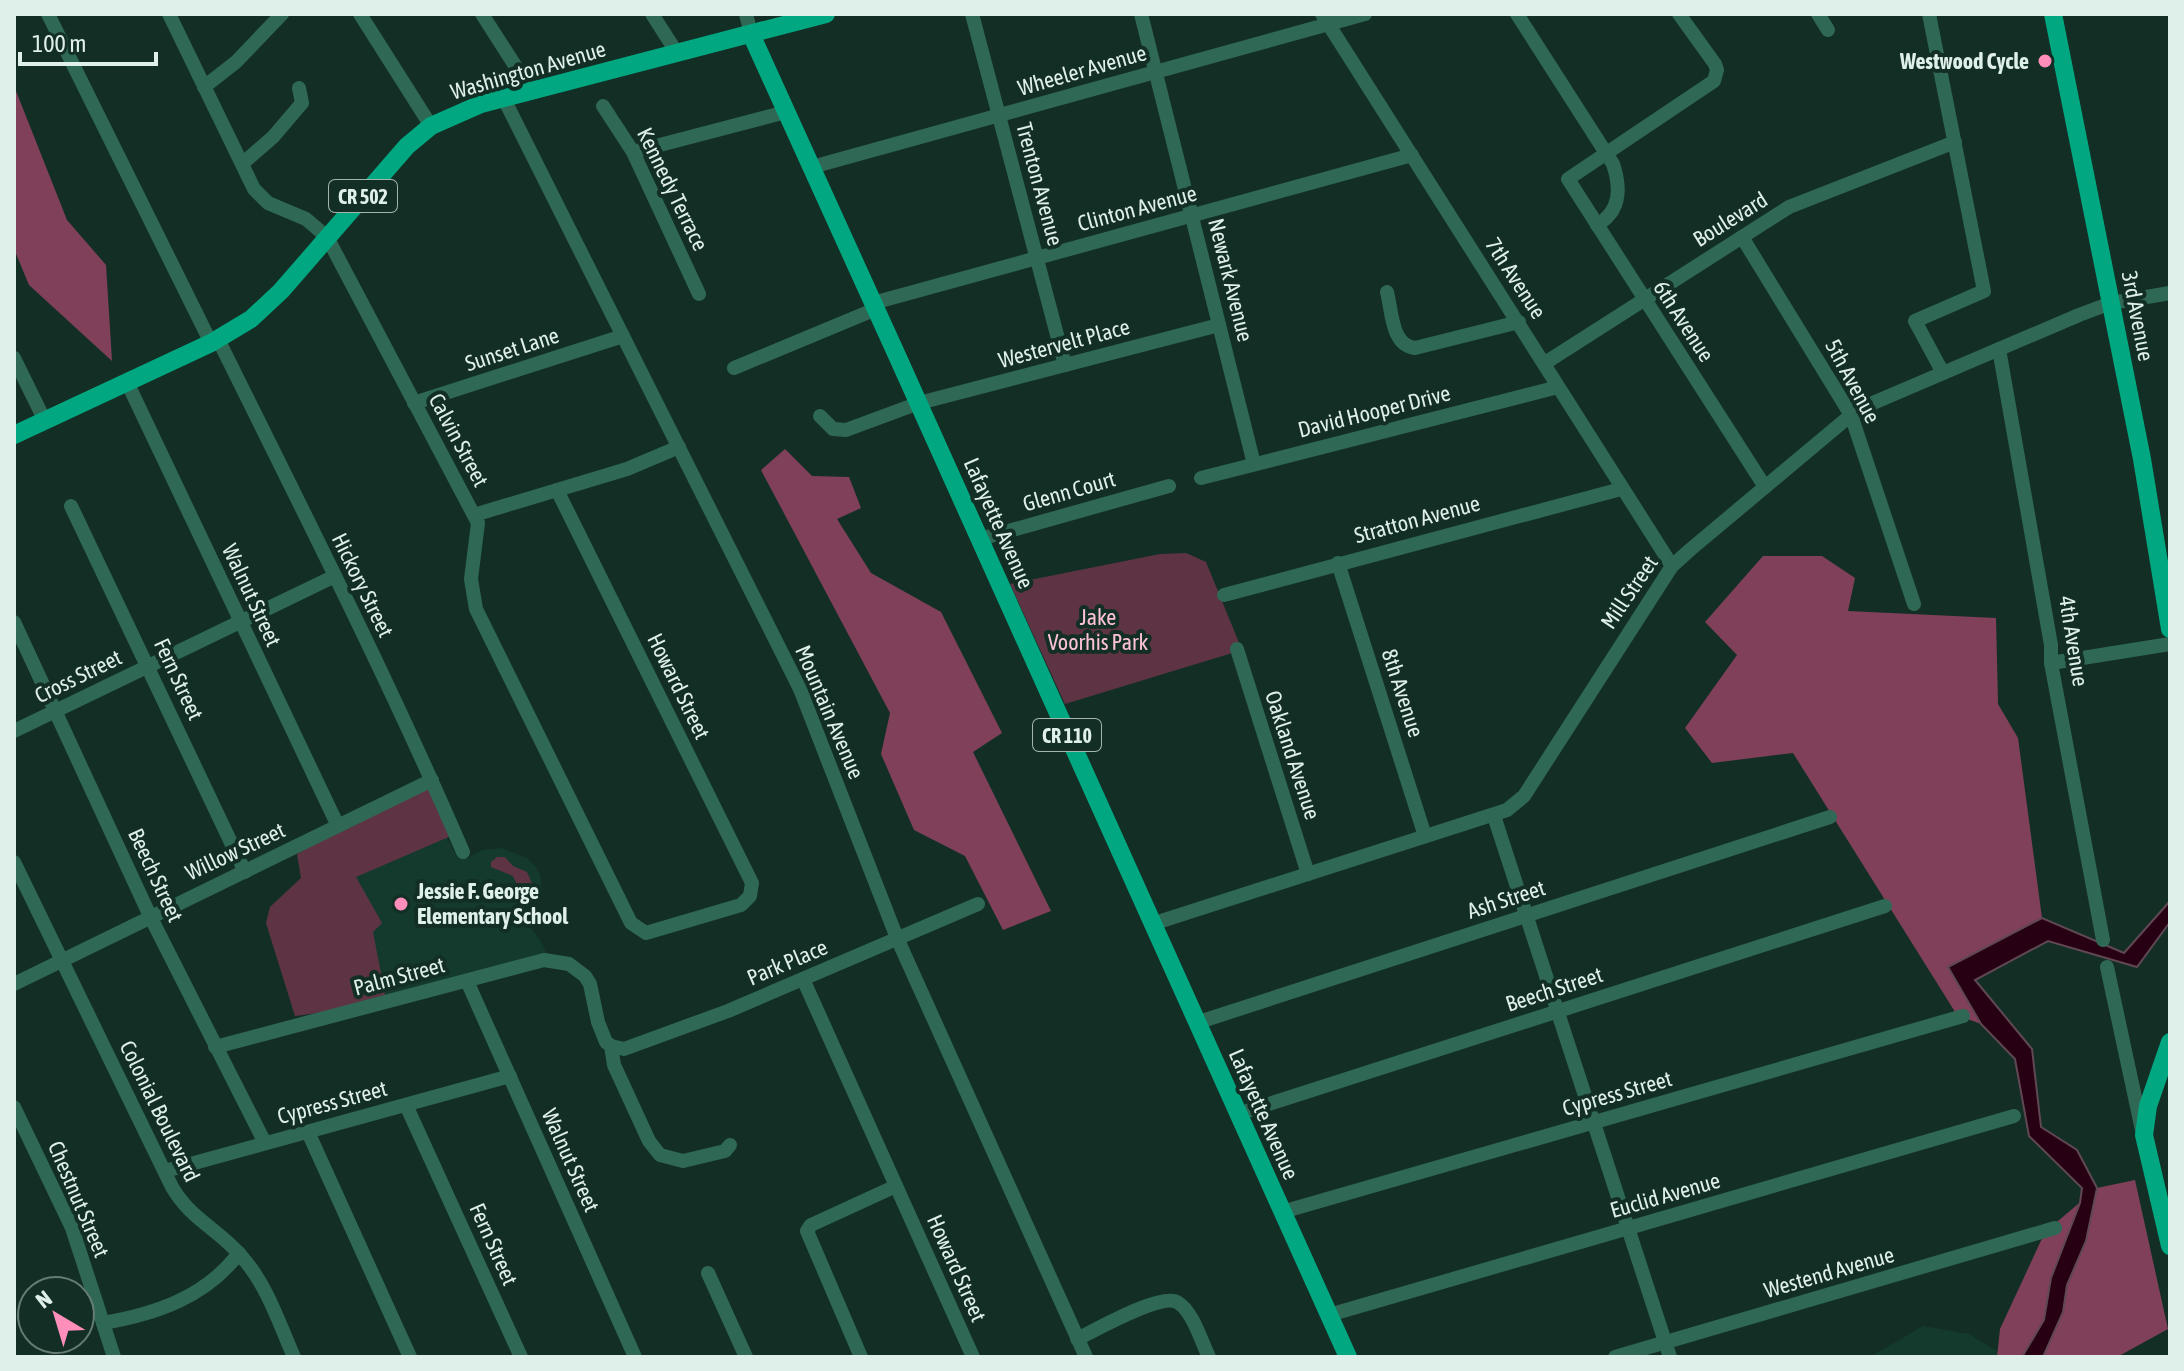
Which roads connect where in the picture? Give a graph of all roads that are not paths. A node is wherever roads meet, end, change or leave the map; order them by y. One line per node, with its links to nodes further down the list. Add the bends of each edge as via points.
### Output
1 (48, 14): 50 (street, Hickory Street)
2 (169, 14): 22 (street, Calvin Street)
3 (282, 14): 22 (street)
4 (360, 14): 29 (street)
5 (482, 14): 24 (street)
6 (652, 14): 20 (street)
7 (746, 14): 19 (street, Lafayette Avenue)
8 (826, 14): 19 (main road, Washington Avenue / CR 502)
9 (972, 14): 28 (street, Trenton Avenue)
10 (1141, 14): 21 (street, Newark Avenue)
11 (1365, 14): 17 (street, Wheeler Avenue)
12 (1517, 14): 32 (street)
13 (1679, 14): 32 (street, via 1715,64 1711,86)
14 (1818, 14): 18 (street)
15 (1929, 14): 30 (street)
16 (2053, 14): 45 (main road, 3rd Avenue)
17 (1325, 19): 21 (street, Wheeler Avenue); 33 (street, 7th Avenue)
18 (1828, 30)
19 (751, 34): 20 (main road, Washington Avenue / CR 502); 27 (main road, Lafayette Avenue / CR 110)
20 (677, 53): 24 (main road, Washington Avenue / CR 502)
21 (1156, 72): 28 (street, Wheeler Avenue); 36 (street, Newark Avenue)
22 (204, 87): 34 (street, Calvin Street)
23 (299, 88): 34 (street, via 302,103)
24 (532, 92): 25 (main road, Washington Avenue / CR 502)
25 (504, 99): 29 (main road, Washington Avenue / CR 502); 49 (street, Mountain Avenue)
26 (603, 106): 31 (street, Kennedy Terrace)
27 (786, 112): 31 (street); 35 (main road, Lafayette Avenue / CR 110)
28 (999, 116): 35 (street, Wheeler Avenue); 40 (street, Trenton Avenue)
29 (431, 126): 38 (main road, Washington Avenue / CR 502)
30 (1955, 142): 39 (street, Boulevard, via 1789,207); 56 (street, via 1984,291 1915,321)
31 (633, 152): 43 (street, Kennedy Terrace)
32 (1607, 154): 37 (street, via 1618,178 1618,198 1610,215); 37 (street, 6th Avenue, via 1568,179)
33 (1412, 155): 36 (street, Clinton Avenue); 47 (street, 7th Avenue)
34 (242, 164): 38 (street, Calvin Street, via 261,197 306,219)
35 (812, 167): 46 (main road, Lafayette Avenue / CR 110)
36 (1192, 216): 40 (street, Clinton Avenue); 48 (street, Newark Avenue)
37 (1597, 225): 44 (street, 6th Avenue)
38 (327, 237): 50 (main road, Washington Avenue / CR 502, via 268,305); 59 (street, Calvin Street)
39 (1742, 237): 44 (street, Boulevard); 61 (street, 5th Avenue)
40 (1036, 258): 46 (street, Clinton Avenue); 54 (street, Trenton Avenue)
41 (1387, 292): 47 (street, via 1398,338 1412,348)
42 (2170, 293): 45 (street, Mill Street)
43 (699, 294)
44 (1644, 300): 53 (street, Boulevard); 69 (street, 6th Avenue)
45 (2111, 303): 51 (street, Mill Street); 82 (main road, 3rd Avenue)
46 (875, 306): 55 (street, Clinton Avenue); 60 (main road, Lafayette Avenue / CR 110)
47 (1519, 322): 53 (street, 7th Avenue)
48 (1219, 325): 54 (street, Westervelt Place); 66 (street, Newark Avenue)
49 (623, 336): 59 (street, Sunset Lane); 65 (street, Mountain Avenue)
50 (214, 341): 57 (main road, Washington Avenue / CR 502); 77 (street, Hickory Street)
51 (1999, 349): 56 (street, Mill Street); 85 (street, 4th Avenue)
52 (14, 358): 63 (street)
53 (1545, 363): 58 (street, 7th Avenue)
54 (1065, 365): 60 (street, Westervelt Place)
55 (734, 368)
56 (1943, 373): 61 (street, Mill Street)
57 (127, 382): 63 (main road, Washington Avenue / CR 502); 81 (street, Walnut Street)
58 (1558, 387): 66 (street, David Hooper Drive); 70 (street, 7th Avenue)
59 (414, 403): 73 (street, Calvin Street)
60 (919, 403): 62 (street, Westervelt Place, via 846,430 833,429); 74 (main road, Lafayette Avenue / CR 110)
61 (1851, 415): 69 (street, Mill Street); 79 (street, 5th Avenue)
62 (820, 416)
63 (45, 421): 64 (main road, Washington Avenue / CR 502)
64 (14, 435)
65 (679, 447): 71 (street); 104 (street, Mountain Avenue, via 813,719)
66 (1254, 464): 67 (street, David Hooper Drive)
67 (1201, 478)
68 (1169, 486): 74 (street, Glenn Court)
69 (1765, 487): 76 (street, Mill Street)
70 (1621, 489): 75 (street, Stratton Avenue); 76 (street, 7th Avenue)
71 (557, 490): 73 (street); 103 (street, Howard Street, via 752,883 747,901 646,933)
72 (71, 506): 86 (street, Fern Street)
73 (474, 515): 103 (street, Calvin Street, via 478,523 471,579 476,609)
74 (980, 539): 102 (main road, Lafayette Avenue / CR 110)
75 (1338, 563): 78 (street, Stratton Avenue); 93 (street, 8th Avenue)
76 (1672, 566): 90 (street, Mill Street, via 1524,796)
77 (335, 576): 81 (street, Cross Street); 89 (street, Hickory Street)
78 (1224, 595)
79 (1914, 604)
80 (14, 622): 87 (street, Beech Street)
81 (241, 622): 86 (street, Cross Street); 92 (street, Walnut Street)
82 (2170, 629)
83 (2170, 644): 85 (street)
84 (1237, 649): 97 (street, Oakland Avenue)
85 (2051, 663): 105 (street, 4th Avenue)
86 (149, 666): 87 (street, Cross Street); 96 (street, Fern Street)
87 (57, 711): 88 (street, Cross Street); 101 (street, Beech Street)
88 (14, 731)
89 (432, 780): 92 (street, Willow Street); 94 (street, Hickory Street)
90 (1494, 816): 93 (street, Mill Street); 100 (street)
91 (1830, 817): 100 (street, Ash Street)
92 (338, 826): 96 (street, Willow Street)
93 (1425, 836): 97 (street, Mill Street)
94 (463, 852)
95 (14, 862): 106 (street, Colonial Boulevard)
96 (245, 872): 101 (street, Willow Street)
97 (1308, 874): 102 (street, Mill Street)
98 (978, 904): 104 (street, Park Place)
99 (1885, 906): 111 (street, Beech Street)
100 (1527, 915): 111 (street); 113 (street, Ash Street)
101 (150, 916): 106 (street, Willow Street); 116 (street, Beech Street)
102 (1152, 924): 113 (main road, Lafayette Avenue / CR 110)
103 (634, 926)
104 (897, 938): 108 (street, Park Place); 138 (street, Mountain Avenue)
105 (2103, 940)
106 (62, 961): 110 (street, Willow Street); 127 (street, Colonial Boulevard)
107 (2107, 967): 126 (street)
108 (803, 979): 115 (street, Park Place, via 624,1049); 128 (street, Howard Street)
109 (467, 981): 115 (street, Palm Street, via 550,960 569,964 588,982 598,1022); 116 (street, Palm Street); 117 (street, Walnut Street)
110 (14, 984)
111 (1558, 1011): 120 (street, Beech Street); 122 (street)
112 (1963, 1016): 122 (street, Cypress Street)
113 (1196, 1023): 120 (main road, Lafayette Avenue / CR 110)
114 (2170, 1042): 126 (main road, via 2148,1106)
115 (611, 1046): 125 (street, via 614,1065 660,1155 683,1161 719,1153)
116 (215, 1047): 124 (street, Beech Street)
117 (510, 1076): 118 (street, Cypress Street); 144 (street, Walnut Street)
118 (406, 1105): 123 (street, Cypress Street); 143 (street, Fern Street)
119 (14, 1107): 137 (street, Chestnut Street, via 72,1228)
120 (1238, 1114): 130 (main road, Lafayette Avenue / CR 110)
121 (2014, 1116): 132 (street, Euclid Avenue)
122 (1594, 1123): 130 (street, Cypress Street); 132 (street)
123 (308, 1132): 124 (street, Cypress Street); 142 (street)
124 (265, 1143): 127 (street, Cypress Street)
125 (730, 1145)
126 (2146, 1146): 129 (main road)
127 (165, 1171): 134 (street, Colonial Boulevard, via 191,1213)
128 (896, 1186): 146 (street, via 808,1229); 147 (street, Howard Street)
129 (2164, 1195): 133 (main road)
130 (1282, 1212): 136 (main road, Lafayette Avenue / CR 110)
131 (2055, 1228): 139 (street, Westend Avenue)
132 (1628, 1229): 136 (street, Euclid Avenue); 139 (street)
133 (2170, 1246)
134 (239, 1253): 137 (street, via 219,1276 188,1297); 141 (street, Colonial Boulevard, via 263,1287)
135 (708, 1273): 145 (street)
136 (1329, 1315): 150 (main road, Lafayette Avenue / CR 110)
137 (103, 1323): 140 (street, Chestnut Street)
138 (1077, 1339): 148 (street, Mountain Avenue); 149 (street, via 1169,1300 1187,1313)
139 (1667, 1350): 151 (street, Westend Avenue)
140 (114, 1357)
141 (294, 1357)
142 (410, 1357)
143 (521, 1357)
144 (635, 1357)
145 (746, 1357)
146 (861, 1357)
147 (973, 1357)
148 (1086, 1357)
149 (1209, 1357)
150 (1348, 1357)
151 (1615, 1357)

